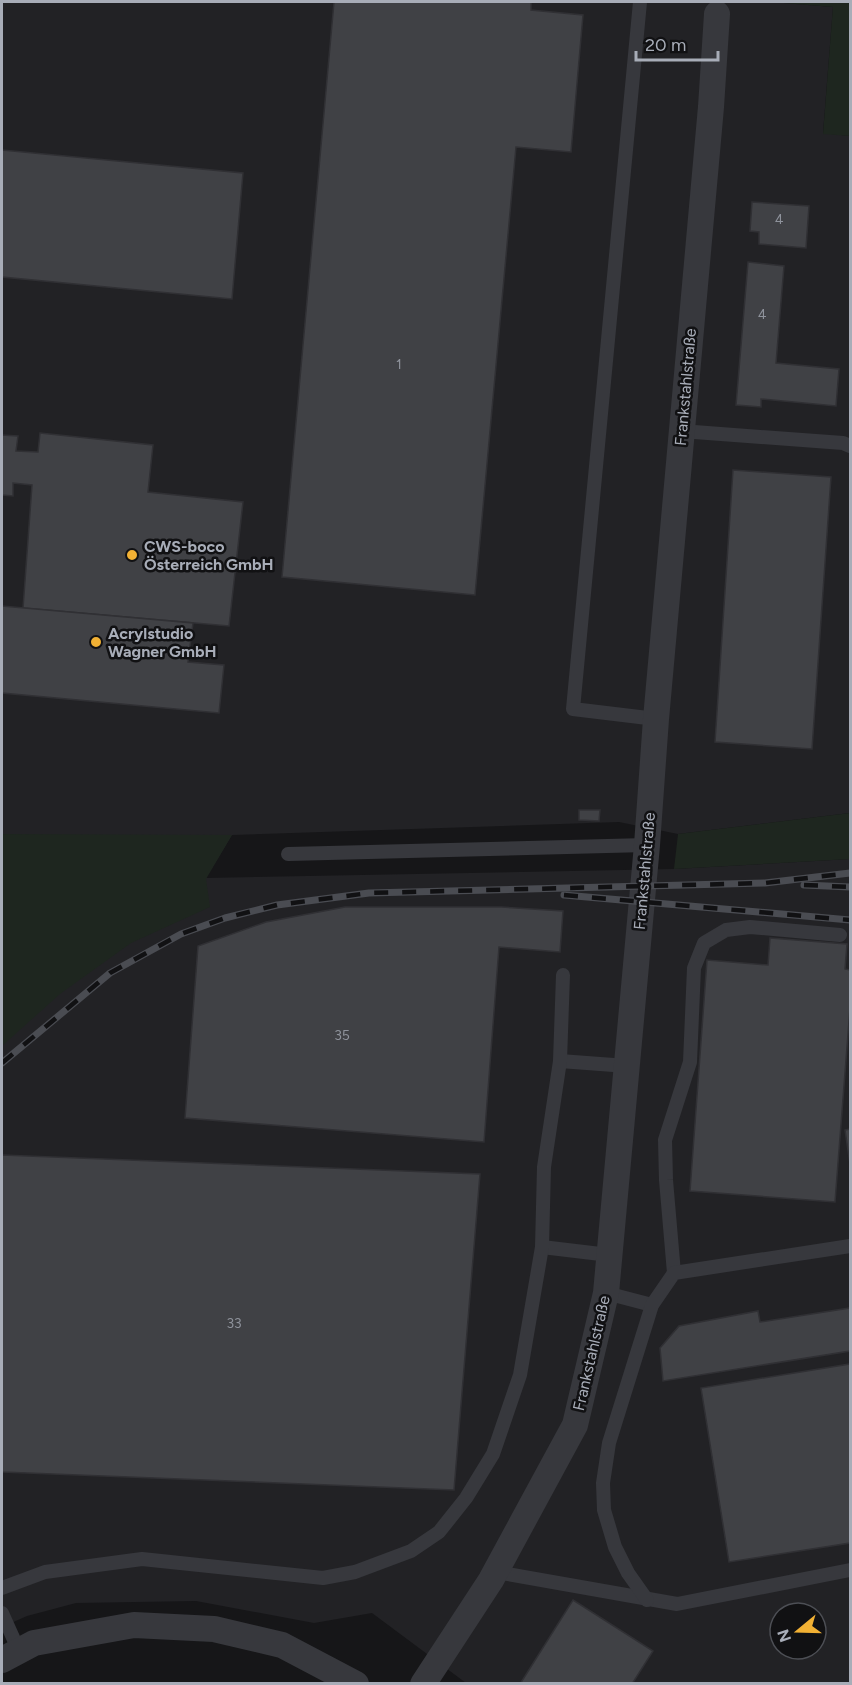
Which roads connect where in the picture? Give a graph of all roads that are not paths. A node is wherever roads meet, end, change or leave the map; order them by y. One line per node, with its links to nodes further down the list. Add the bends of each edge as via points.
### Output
1 (640, 2): 5 (lane, via 573,709)
2 (717, 14): 3 (street, Frankstahlstraße)
3 (681, 431): 4 (lane); 5 (street, Frankstahlstraße)
4 (850, 446)
5 (656, 719): 6 (street, Frankstahlstraße)
6 (647, 845): 7 (lane); 11 (street, Frankstahlstraße)
7 (288, 854)
8 (840, 935): 15 (lane, via 750,927 726,930 704,943 694,968 690,1062 665,1140)
9 (563, 975): 10 (lane)
10 (560, 1061): 11 (lane); 12 (lane, via 544,1167)
11 (627, 1066): 14 (street, Frankstahlstraße)
12 (542, 1246): 14 (lane); 20 (lane, via 520,1375 493,1454 439,1532 411,1551 354,1572 323,1578 142,1559 45,1572)
13 (850, 1246): 15 (lane)
14 (609, 1254): 16 (street, Frankstahlstraße)
15 (674, 1273): 17 (lane)
16 (606, 1293): 17 (lane); 19 (street, Frankstahlstraße, via 575,1425)
17 (652, 1305): 21 (lane, via 609,1443 603,1483 604,1510 615,1546)
18 (850, 1570): 21 (lane, via 677,1604)
19 (496, 1572): 21 (lane); 25 (street, Frankstahlstraße)
20 (2, 1588)
21 (647, 1600)
22 (2, 1613): 23 (lane)
23 (10, 1655): 24 (street, via 34,1643 134,1625 214,1629 282,1645)
24 (356, 1683)
25 (423, 1683)

